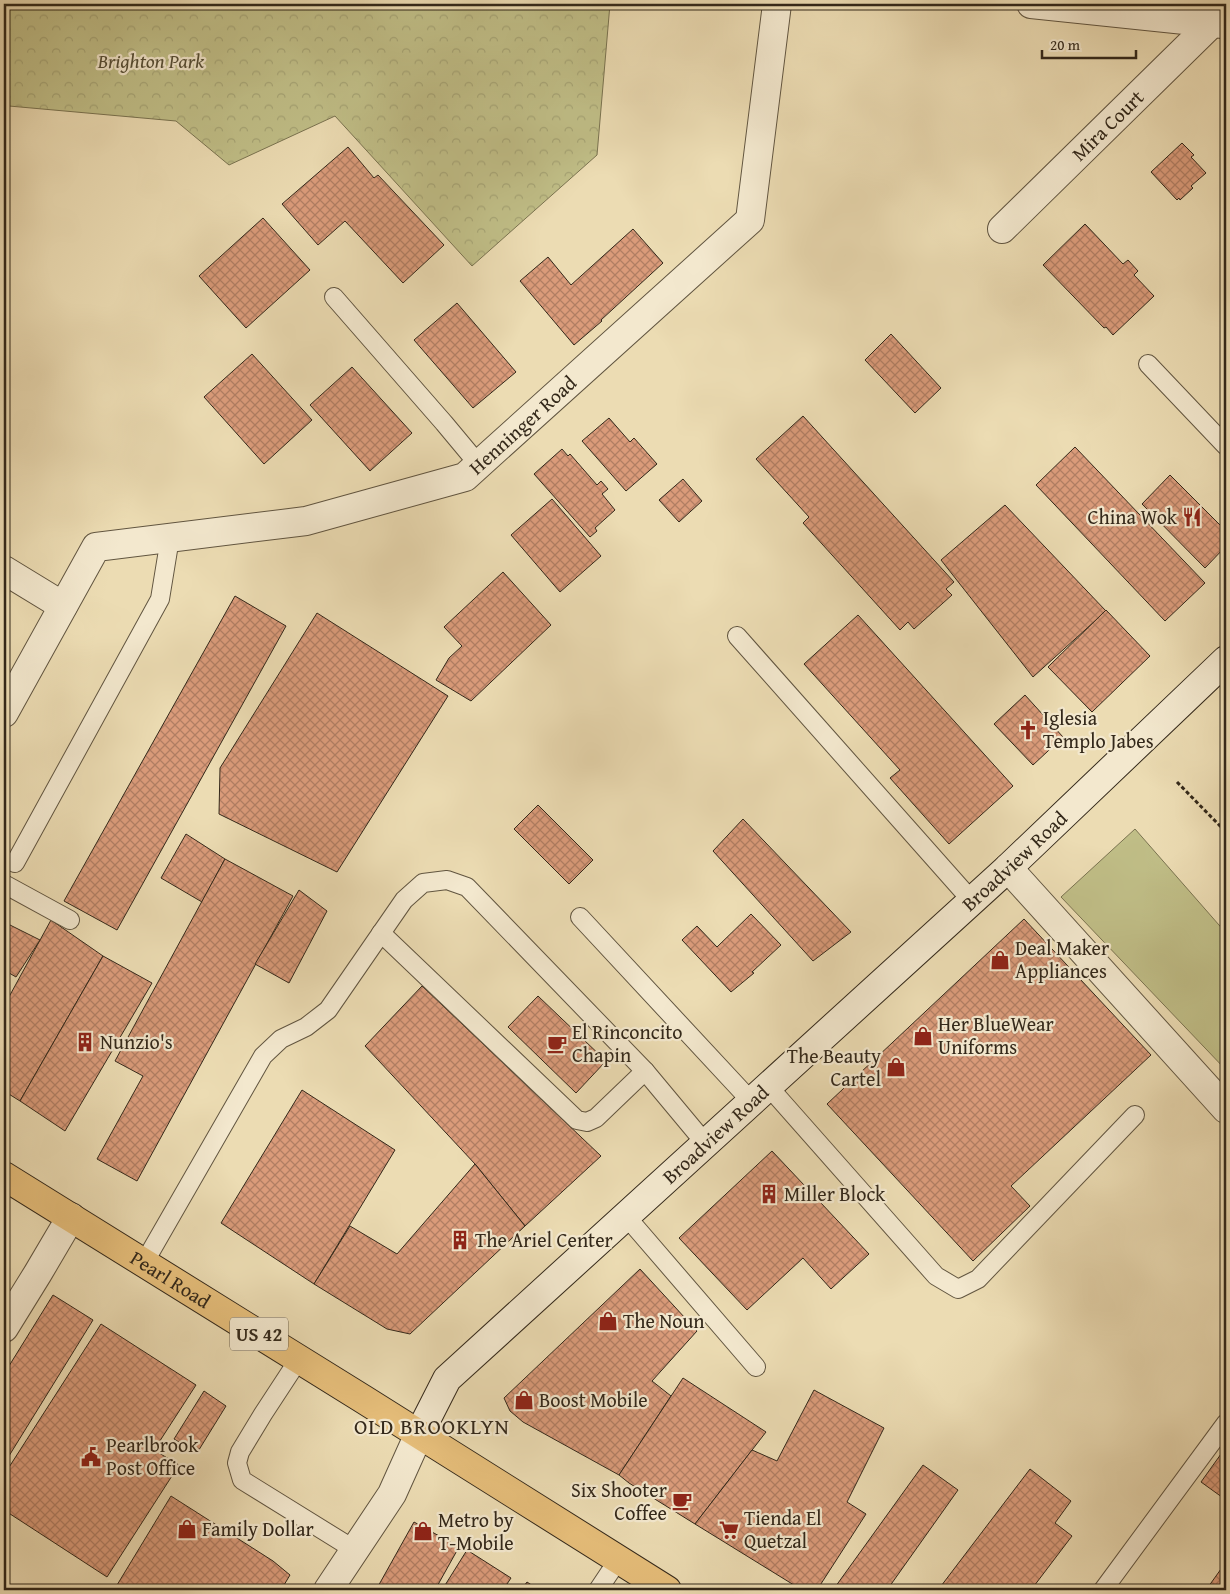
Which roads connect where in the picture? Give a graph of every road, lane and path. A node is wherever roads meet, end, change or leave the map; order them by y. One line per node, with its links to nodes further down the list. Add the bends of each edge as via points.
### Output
1 (173, 4): 2 (path)
2 (194, 4)
3 (776, 4): 10 (street, Henninger Road, via 750,220)
4 (1031, 4): 5 (street)
5 (1219, 23): 6 (street, Mira Court)
6 (1002, 229)
7 (334, 296): 10 (lane)
8 (1148, 364): 9 (lane)
9 (1226, 446)
10 (479, 465): 11 (street, Henninger Road, via 465,477 306,521)
11 (170, 538): 13 (street, Henninger Road, via 96,546); 19 (lane, via 160,599)
12 (4, 570): 13 (street)
13 (63, 606): 16 (street, Henninger Road)
14 (737, 636): 22 (lane)
15 (1226, 660): 20 (street, Broadview Road)
16 (4, 713)
17 (1177, 782): 18 (path)
18 (1226, 832)
19 (15, 863)
20 (1008, 868): 22 (street, Broadview Road); 28 (street)
21 (4, 884): 24 (lane)
22 (972, 900): 27 (street, Broadview Road)
23 (580, 917): 27 (lane)
24 (70, 920)
25 (381, 933): 26 (lane, via 577,1120 587,1122 596,1118); 26 (lane, via 404,900 423,883 447,880 467,887); 34 (lane, via 328,1010 281,1040 263,1056)
26 (645, 1071): 30 (lane)
27 (760, 1093): 29 (lane, via 936,1276 958,1289 978,1279); 30 (street, Broadview Road)
28 (1226, 1109)
29 (1135, 1115)
30 (705, 1143): 32 (street, Broadview Road)
31 (4, 1176): 33 (main road, Pearl Road / US 42)
32 (625, 1215): 37 (lane); 39 (street, Broadview Road, via 447,1379)
33 (71, 1217): 34 (main road, Pearl Road / US 42); 35 (street)
34 (144, 1263): 36 (main road, Pearl Road / US 42)
35 (4, 1328)
36 (299, 1359): 39 (main road, Pearl Road / US 42); 40 (lane, via 240,1452 237,1463 242,1480)
37 (756, 1367)
38 (1226, 1423): 45 (lane)
39 (419, 1434): 40 (street, Broadview Road, via 392,1494); 41 (main road, Pearl Road / US 42)
40 (355, 1550): 42 (street, Broadview Road)
41 (618, 1560): 43 (lane); 44 (main road, Pearl Road / US 42)
42 (328, 1590)
43 (598, 1590)
44 (667, 1590)
45 (1103, 1590)

